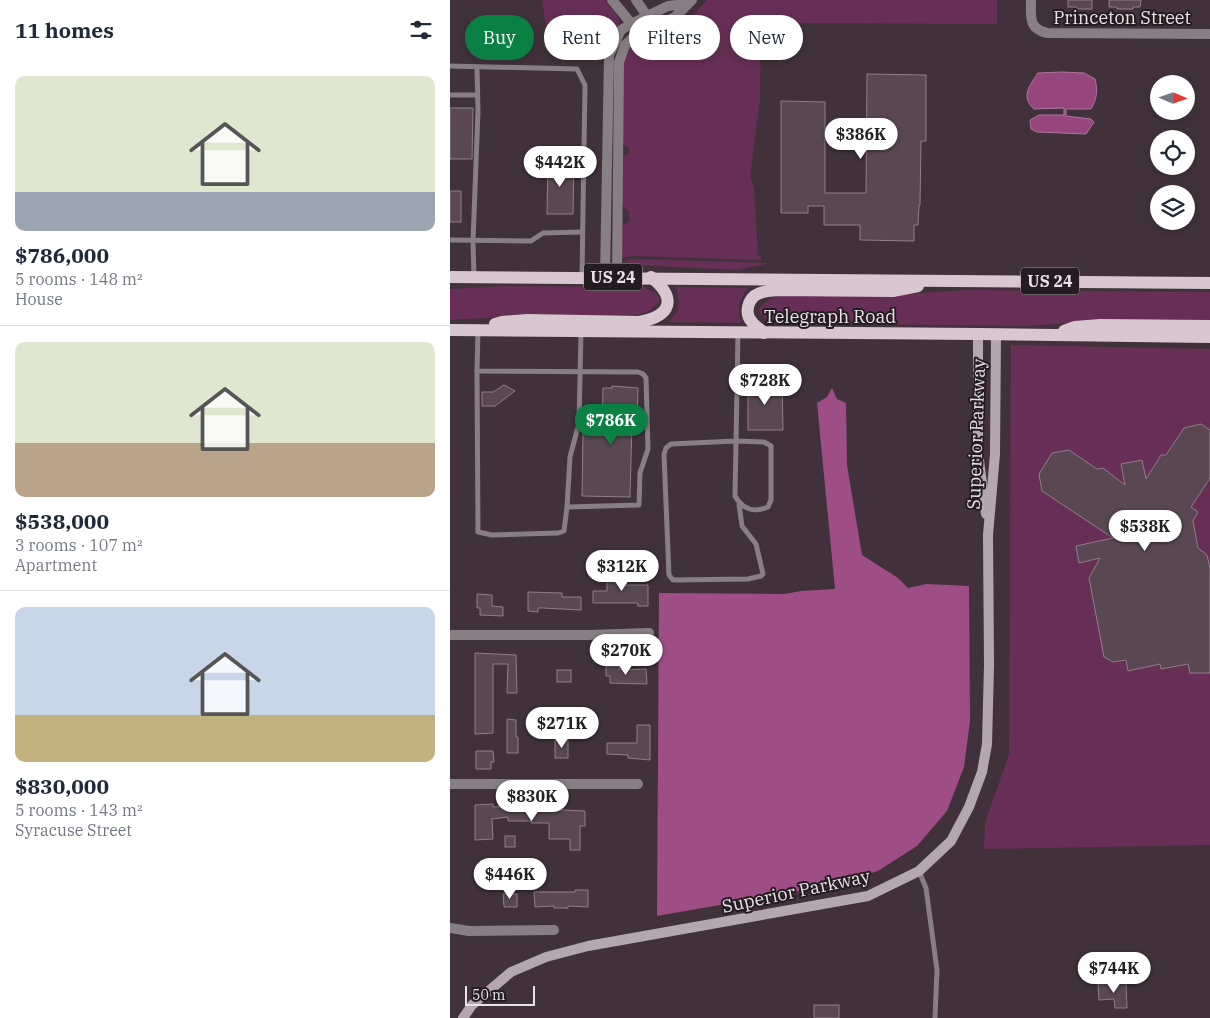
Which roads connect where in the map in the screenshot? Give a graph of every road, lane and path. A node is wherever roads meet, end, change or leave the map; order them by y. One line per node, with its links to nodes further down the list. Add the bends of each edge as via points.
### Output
1 (612, 0): 7 (street)
2 (636, 0): 5 (street)
3 (1031, 0): 9 (street, Princeton Street, via 1031,20 1035,28 1047,33)
4 (689, 2): 5 (street); 6 (street)
5 (647, 15)
6 (676, 15)
7 (629, 21)
8 (629, 25): 15 (street, via 621,30 608,55)
9 (1210, 34)
10 (629, 41): 16 (street, via 619,62)
11 (450, 66): 12 (lane)
12 (477, 67): 14 (lane); 17 (lane, via 577,69 585,85)
13 (450, 95): 14 (lane)
14 (477, 95): 19 (lane)
15 (607, 151): 16 (street); 23 (street)
16 (618, 152): 23 (street)
17 (582, 232): 19 (lane, via 543,233 531,241); 22 (lane)
18 (450, 240): 19 (lane)
19 (473, 241): 21 (lane)
20 (450, 276): 21 (main road, Telegraph Road / US 24)
21 (474, 277): 22 (main road, Telegraph Road / US 24); 26 (main road)
22 (582, 277): 23 (main road, Telegraph Road / US 24)
23 (611, 277): 24 (main road, Telegraph Road / US 24)
24 (651, 277): 25 (main road, Telegraph Road / US 24); 30 (main road, via 664,289 667,305 659,317 651,320 519,321 502,322)
25 (942, 281): 27 (main road, Telegraph Road / US 24); 33 (main road, via 893,291 764,292 752,298 748,310 752,323)
26 (450, 282)
27 (1210, 282)
28 (1210, 326): 36 (main road, via 1100,325 1075,327)
29 (450, 330): 30 (main road, Telegraph Road)
30 (478, 330): 31 (main road, Telegraph Road); 38 (lane)
31 (581, 330): 32 (main road, Telegraph Road); 39 (lane)
32 (738, 332): 33 (main road, Telegraph Road); 40 (lane)
33 (764, 333): 34 (main road, Telegraph Road)
34 (978, 334): 35 (main road, Telegraph Road); 43 (main road, Superior Parkway, via 978,453)
35 (996, 334): 36 (main road, Telegraph Road); 43 (main road, Superior Parkway, via 995,454)
36 (1050, 335): 37 (main road, Telegraph Road)
37 (1210, 337)
38 (477, 372): 39 (lane); 42 (lane, via 478,532 492,535 558,533 564,531)
39 (581, 372): 42 (lane, via 579,423 570,457); 42 (lane, via 643,374 648,449 640,473 639,505)
40 (736, 441): 41 (lane, via 735,496); 41 (lane, via 764,442 772,446 771,500 768,507 755,510); 41 (lane, via 671,444 666,448 670,578 748,579 763,574 756,544 742,526)
41 (740, 504)
42 (567, 507)
43 (988, 535): 48 (main road, Superior Parkway, via 989,687 987,744 982,772 969,808 951,841)
44 (649, 633): 45 (street)
45 (450, 636)
46 (450, 784): 47 (street)
47 (638, 784)
48 (919, 871): 51 (main road, Superior Parkway, via 868,896 588,946 546,957 511,972 472,1005); 52 (lane, via 926,888 937,970)
49 (450, 928): 50 (street, via 469,931)
50 (554, 930)
51 (463, 1018)
52 (935, 1018)

